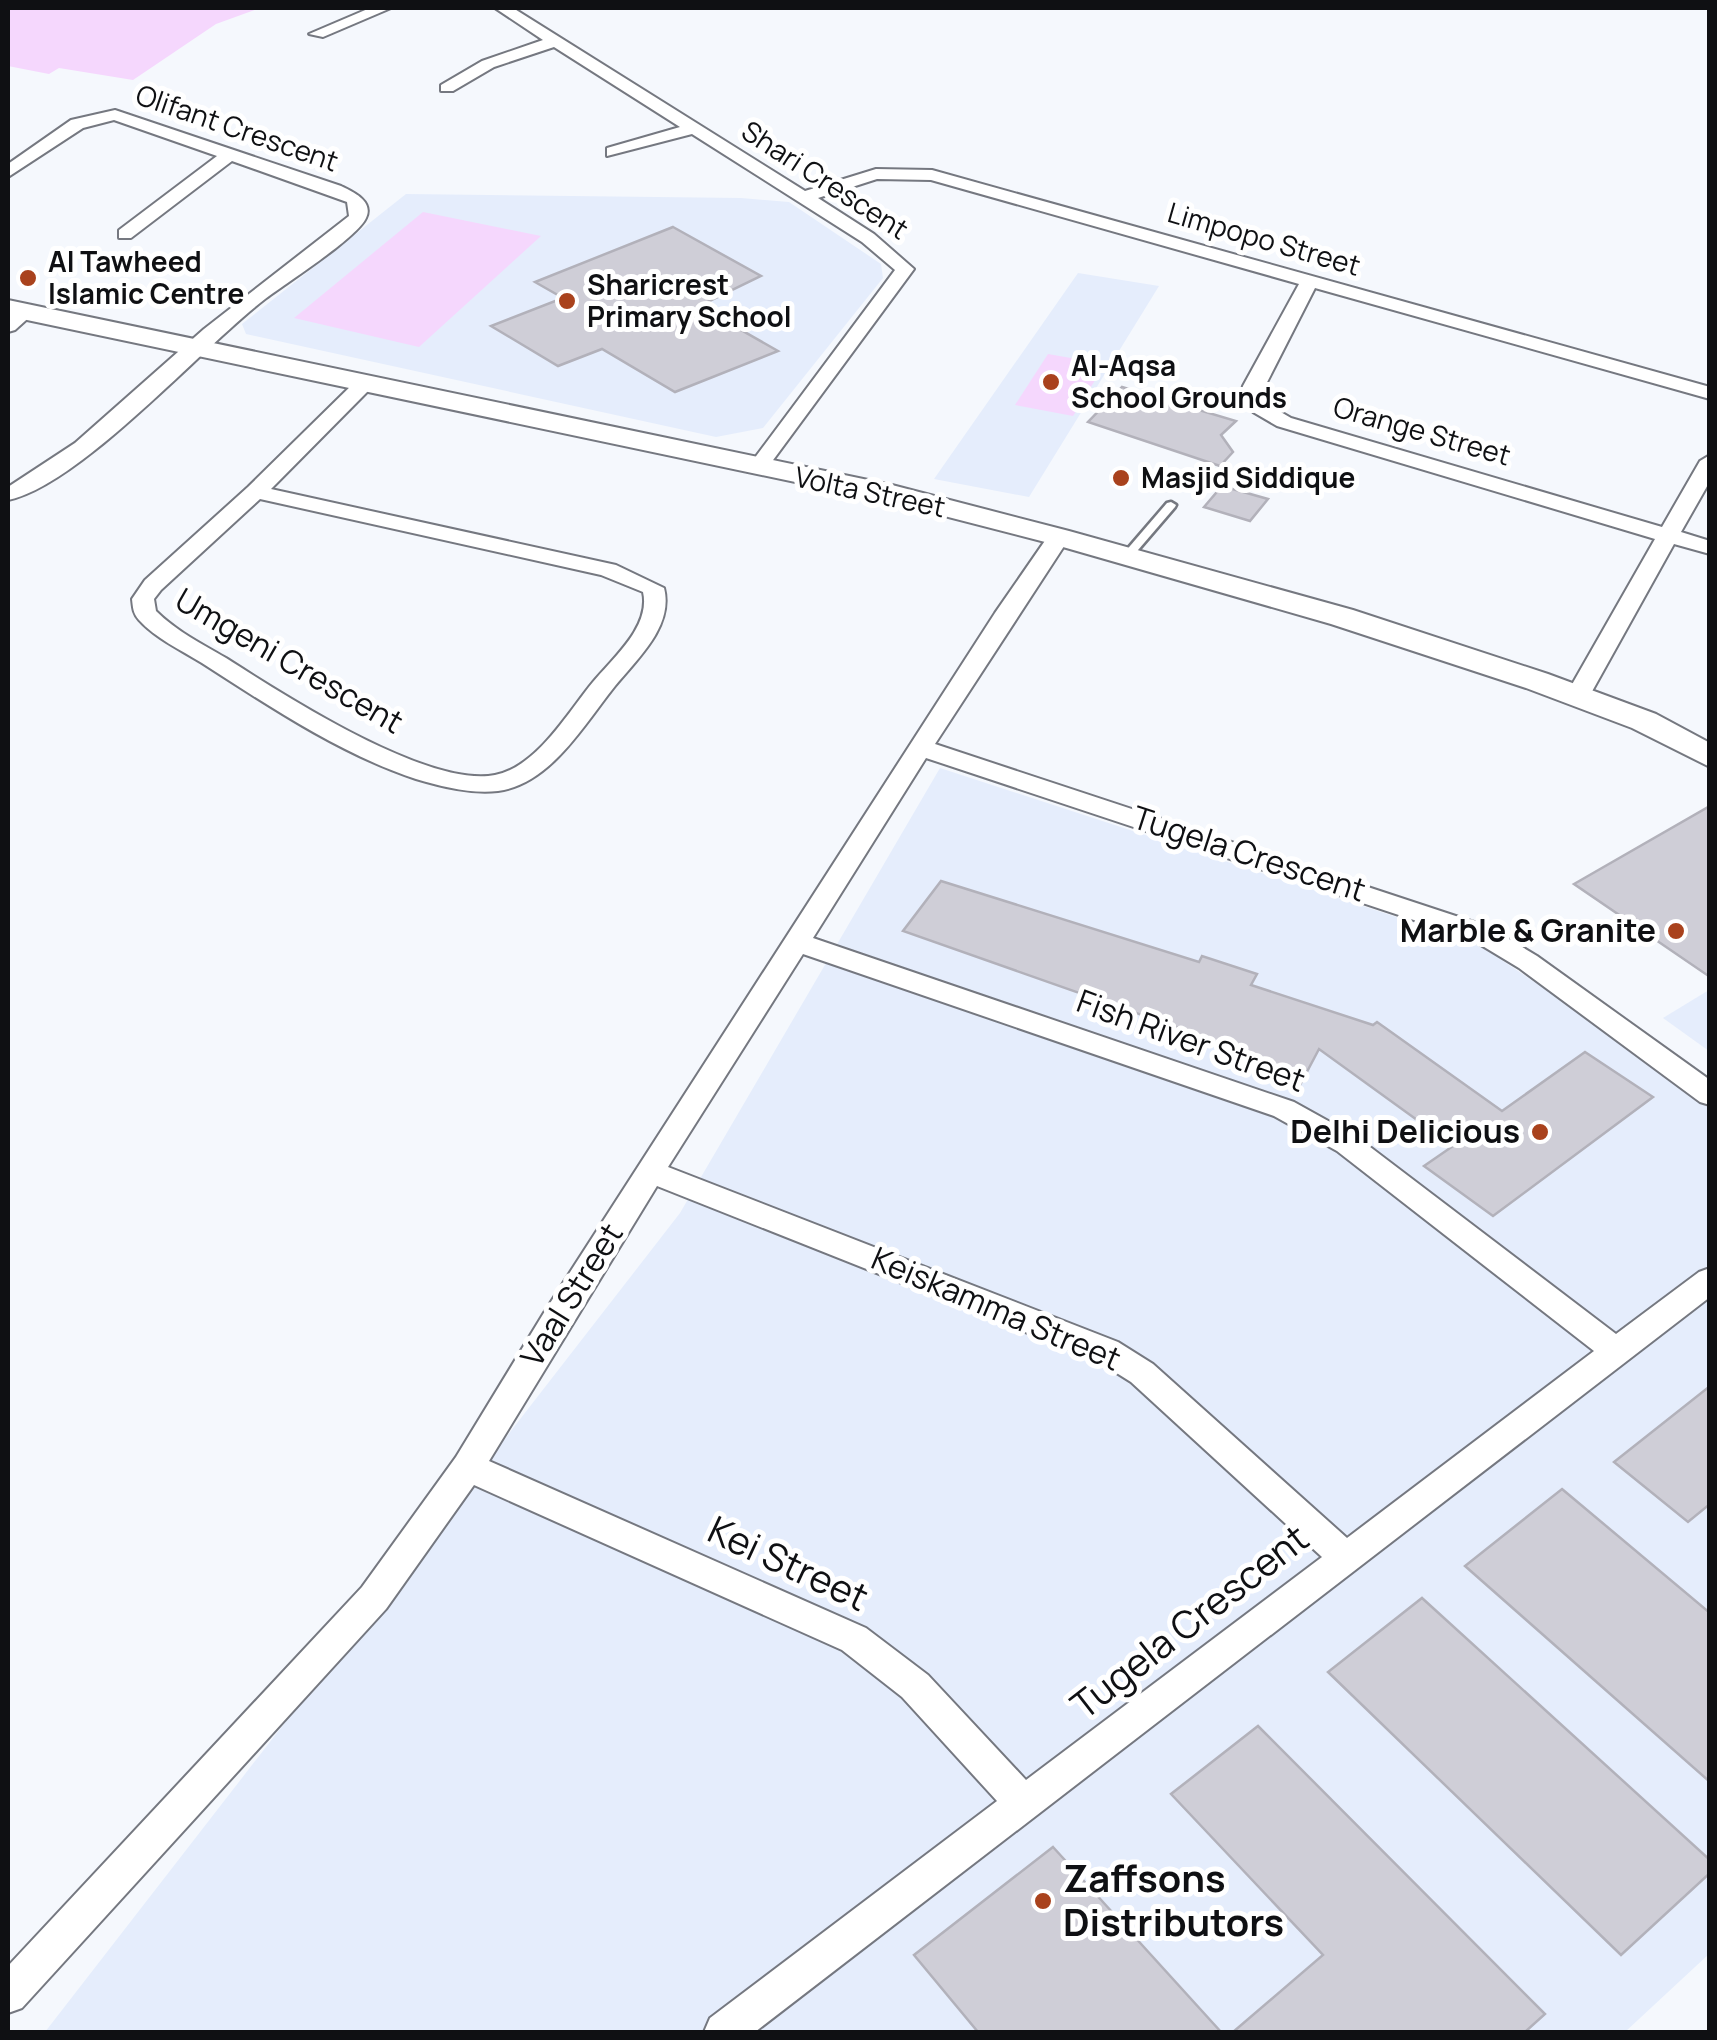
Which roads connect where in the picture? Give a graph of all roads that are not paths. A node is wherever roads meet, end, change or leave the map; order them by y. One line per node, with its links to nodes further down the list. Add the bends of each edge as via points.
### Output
1 (383, 8): 3 (street)
2 (504, 8): 4 (street, Shari Crescent)
3 (317, 34)
4 (556, 41): 5 (street, via 488,64); 6 (street, Shari Crescent)
5 (447, 88)
6 (696, 128): 7 (street); 10 (street, Shari Crescent)
7 (614, 152)
8 (230, 154): 9 (street, Olifant Crescent, via 116,115 76,124); 11 (street); 14 (street, Olifant Crescent, via 354,199 358,217)
9 (8, 172)
10 (801, 198): 12 (street, Limpopo Street, via 876,174 932,175); 18 (street, Shari Crescent, via 905,269)
11 (125, 234)
12 (1310, 280): 16 (street, Limpopo Street); 22 (street, Orange Street, via 1253,386 1250,394 1260,408 1284,422)
13 (13, 315): 14 (street, Volta Street)
14 (195, 348): 15 (street, Volta Street); 20 (street, via 69,458)
15 (364, 384): 18 (street, Volta Street); 19 (street, Umgeni Crescent)
16 (1710, 393)
17 (1710, 461): 22 (street)
18 (758, 468): 23 (street, Volta Street)
19 (256, 492): 19 (street, Umgeni Crescent, via 153,585 143,599 150,619 328,727 447,780 498,784 522,773 625,658 656,609 653,588 608,570)
20 (8, 494)
21 (1171, 505): 25 (lane)
22 (1668, 535): 24 (street, Orange Street); 26 (street)
23 (1059, 537): 25 (street, Volta Street); 27 (street, Vaal Street)
24 (1710, 548)
25 (1128, 556): 26 (street, Volta Street)
26 (1578, 696): 28 (street, Volta Street)
27 (921, 748): 29 (street, Vaal Street); 30 (street, Tugela Crescent, via 1480,933)
28 (1710, 757)
29 (798, 943): 31 (street, Vaal Street); 33 (street, Fish River Street, via 1312,1122)
30 (1710, 1094)
31 (650, 1172): 34 (street, Vaal Street); 35 (street, Keiskamma Street, via 1107,1351 1142,1372)
32 (1710, 1280): 33 (street, Tugela Crescent)
33 (1617, 1352): 35 (street, Tugela Crescent)
34 (468, 1467): 36 (street, Kei Street, via 854,1639 915,1686); 37 (street, Vaal Street, via 374,1598)
35 (1344, 1556): 36 (street, Tugela Crescent)
36 (1025, 1806): 38 (street, Tugela Crescent)
37 (8, 1994)
38 (724, 2032)

